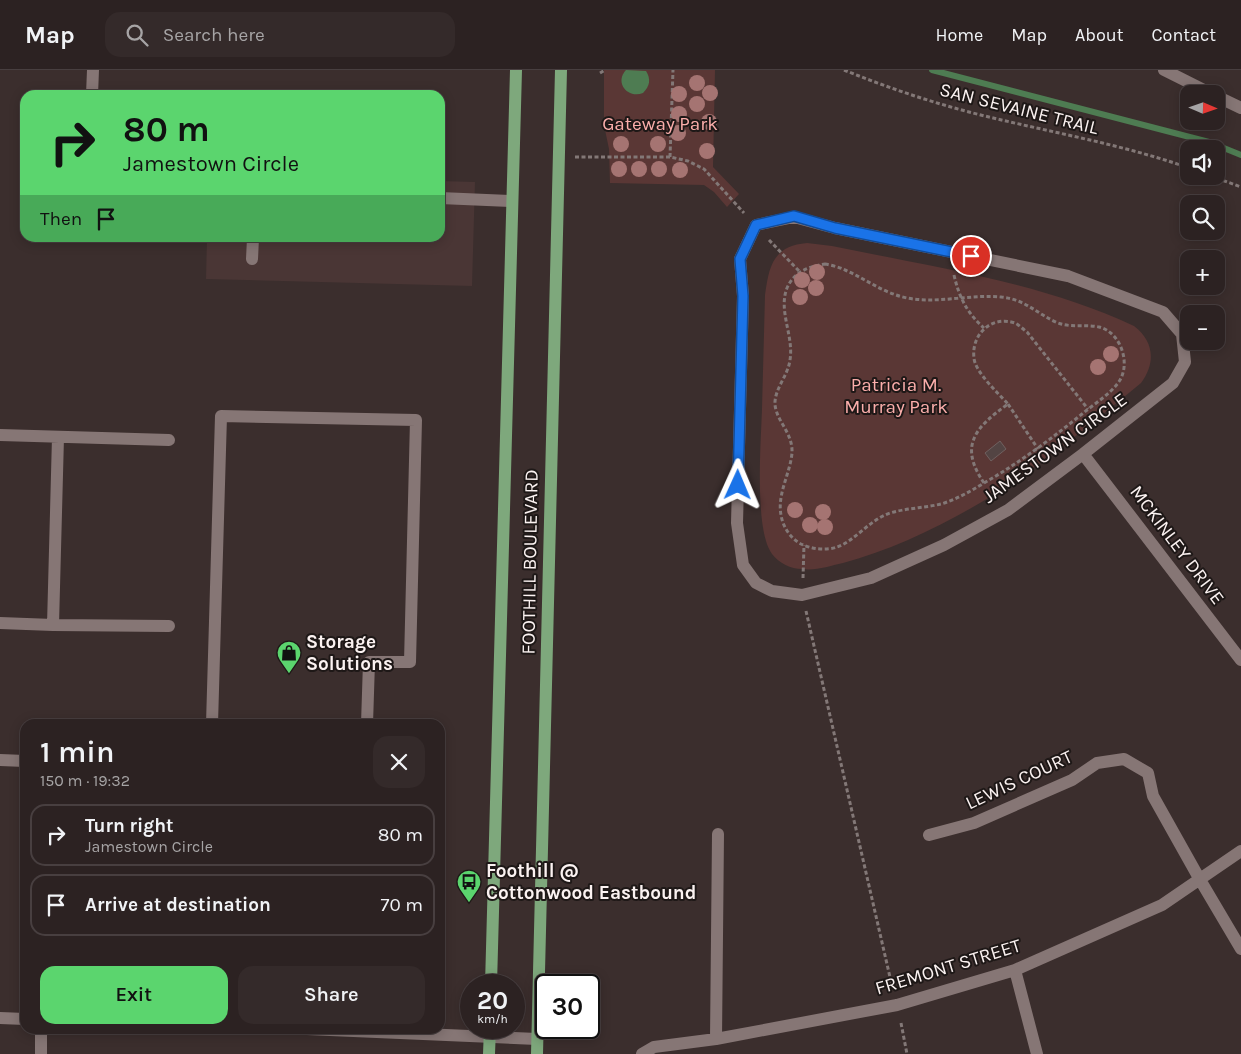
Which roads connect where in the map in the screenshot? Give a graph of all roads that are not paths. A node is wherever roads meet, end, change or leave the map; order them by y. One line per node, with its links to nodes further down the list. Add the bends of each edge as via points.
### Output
1 (93, 70): 6 (street)
2 (516, 70): 10 (main road, FOOTHILL BOULEVARD)
3 (561, 70): 32 (main road, FOOTHILL BOULEVARD)
4 (1164, 70): 5 (street)
5 (1194, 85)
6 (92, 90)
7 (1225, 100): 8 (street)
8 (1241, 108)
9 (445, 198): 10 (street)
10 (512, 201): 31 (main road, FOOTHILL BOULEVARD)
11 (254, 242): 12 (street)
12 (252, 259)
13 (0, 436): 14 (street)
14 (58, 437): 15 (street); 18 (street)
15 (169, 440)
16 (1083, 454): 16 (street, JAMESTOWN CIRCLE, via 1173,383 1186,362 1182,334 1163,312 1068,276 835,228 794,216 756,225 740,259 743,296 737,523 742,565 756,583 772,592 802,595 870,578 944,545 1008,510); 20 (street, MCKINLEY DRIVE)
17 (0, 623): 18 (street)
18 (54, 624): 19 (street)
19 (169, 626)
20 (1241, 660)
21 (212, 719): 22 (street, via 221,416 416,420 410,662 369,662)
22 (368, 719)
23 (0, 760): 24 (street)
24 (20, 761)
25 (718, 834): 40 (street)
26 (929, 835): 28 (street, LEWIS COURT, via 974,823 1072,780 1096,763 1124,759 1148,774 1154,796)
27 (1241, 851): 28 (street, FREMONT STREET)
28 (1199, 878): 29 (street); 30 (street, FREMONT STREET, via 1162,905)
29 (1241, 949)
30 (1015, 970): 40 (street, FREMONT STREET, via 896,1005); 45 (street)
31 (491, 974)
32 (539, 974)
33 (0, 1018): 34 (street)
34 (20, 1019)
35 (445, 1031): 36 (street)
36 (460, 1032)
37 (41, 1034): 41 (street)
38 (489, 1039): 42 (main road)
39 (537, 1039): 43 (main road, FOOTHILL BOULEVARD)
40 (716, 1039): 44 (street, FREMONT STREET, via 654,1048)
41 (41, 1054)
42 (489, 1054)
43 (537, 1054)
44 (642, 1054)
45 (1037, 1054)

